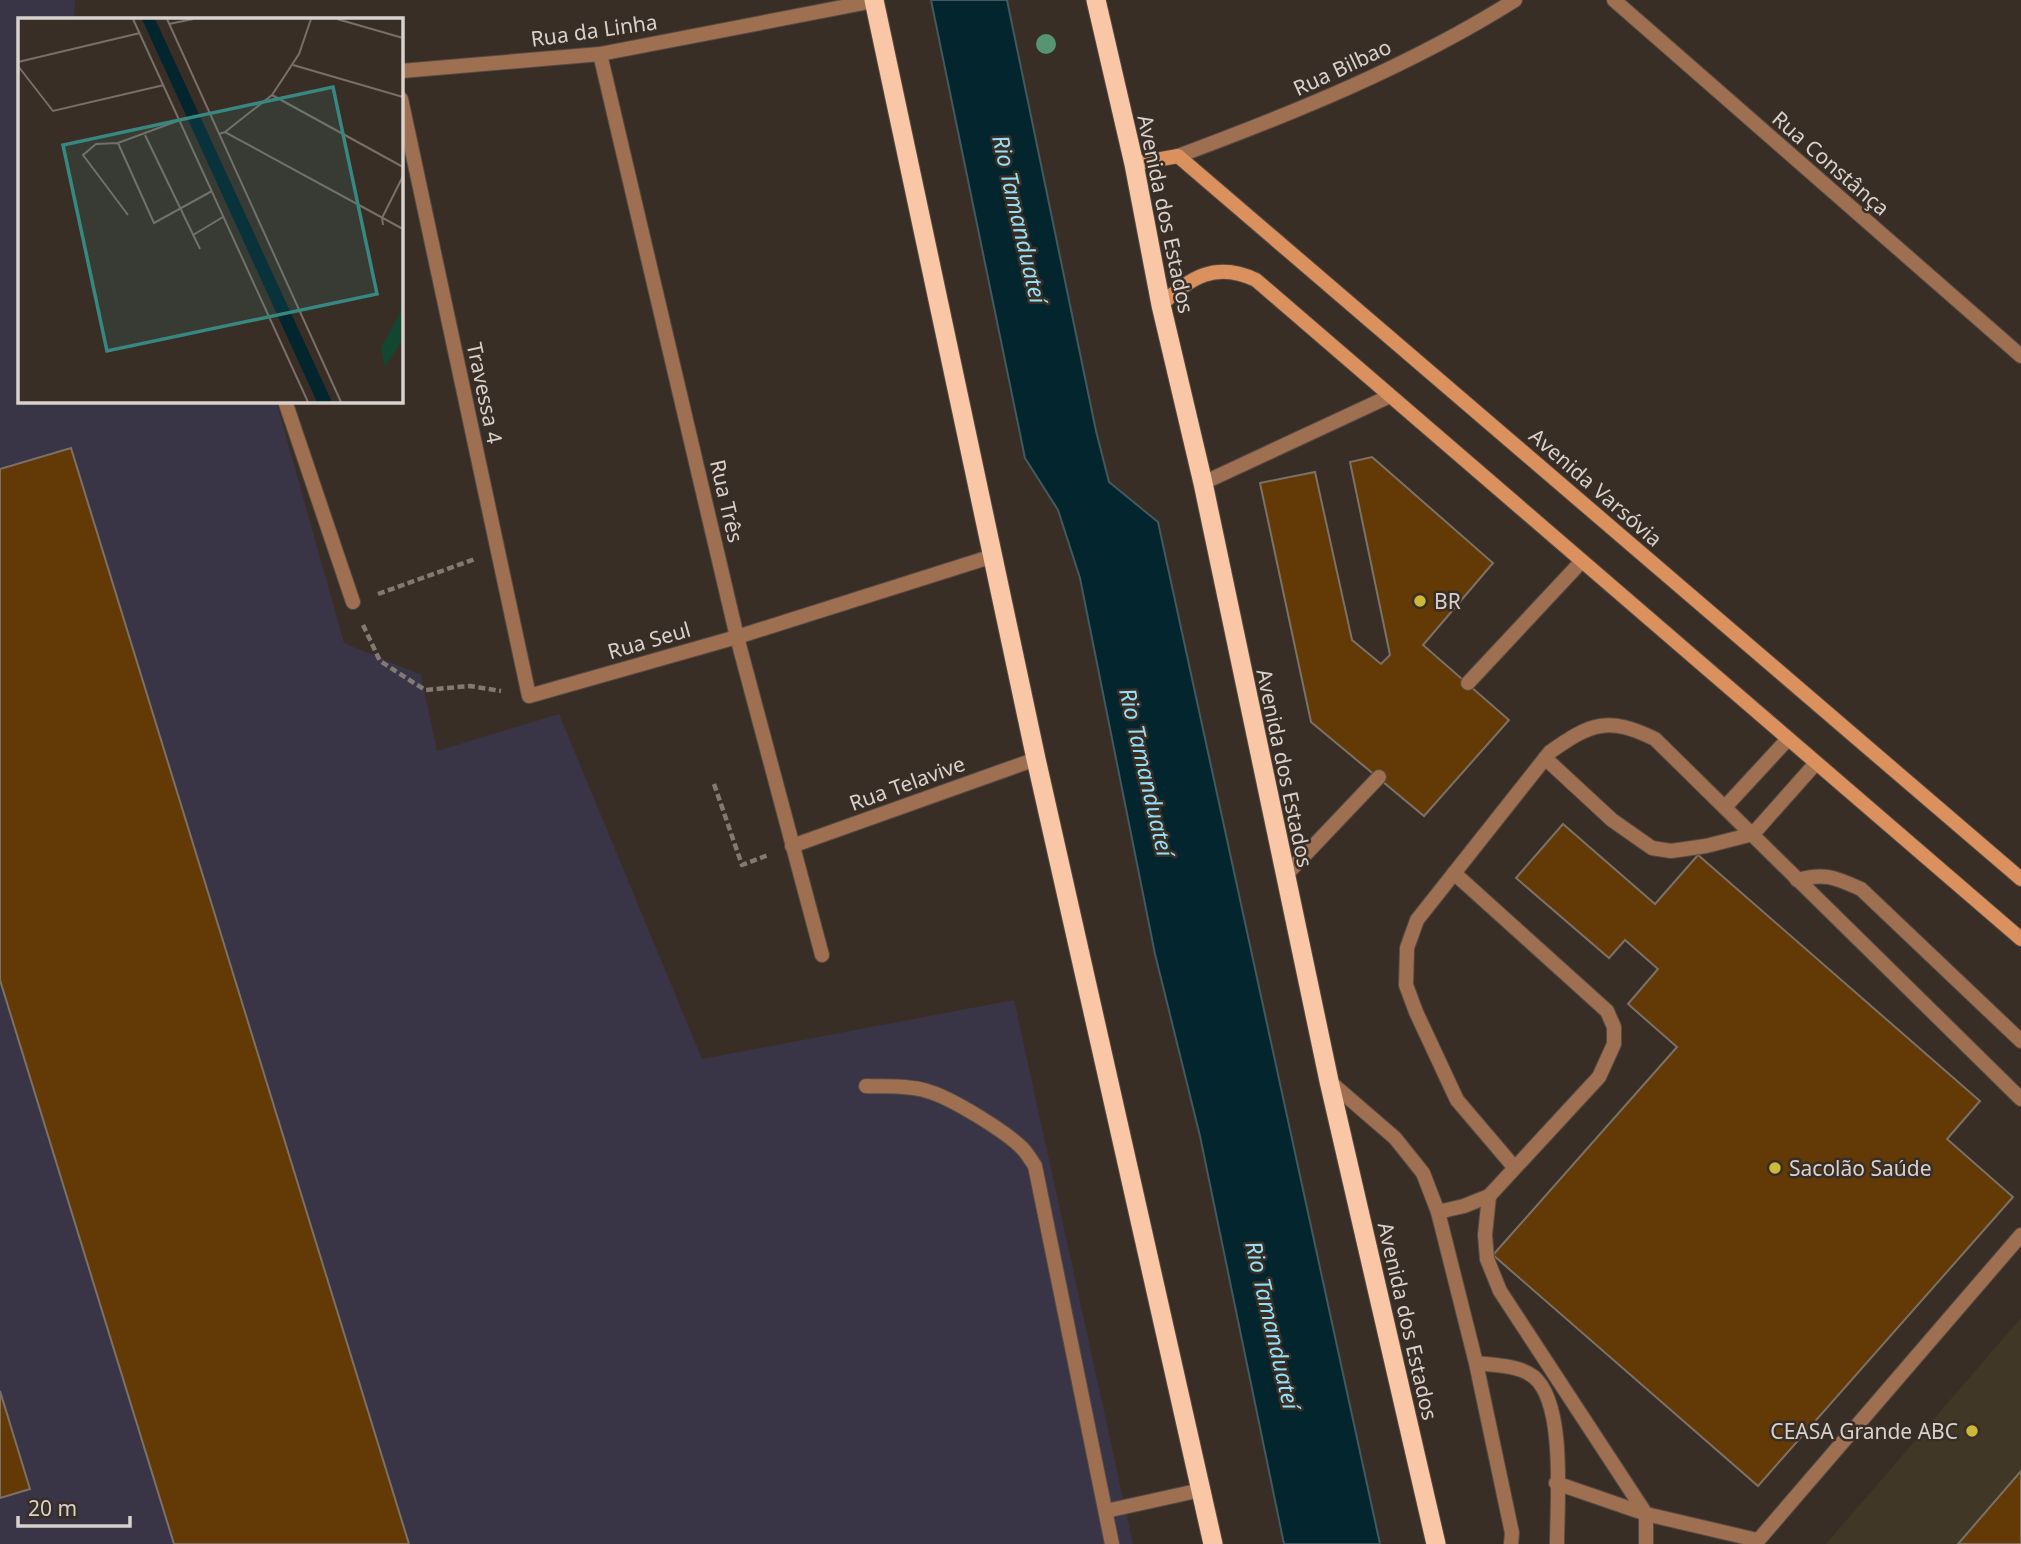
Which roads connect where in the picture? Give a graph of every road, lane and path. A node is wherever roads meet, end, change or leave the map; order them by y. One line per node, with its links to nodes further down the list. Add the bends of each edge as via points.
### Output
1 (874, 0): 5 (street, Rua da Linha); 16 (highway)
2 (1096, 0): 9 (highway, Avenida dos Estados)
3 (1515, 0): 8 (street, Rua Bilbao, via 1393,68 1278,119)
4 (1614, 0): 11 (street, Rua Constânça)
5 (600, 54): 6 (street, Rua da Linha); 19 (street, Rua Três)
6 (402, 71)
7 (402, 104): 15 (street, Travessa 4)
8 (1178, 156): 9 (main road); 33 (main road, Avenida Varsóvia)
9 (1134, 164): 10 (highway, Avenida dos Estados)
10 (1161, 305): 12 (main road, via 1196,277 1214,272 1245,275); 14 (highway, Avenida dos Estados)
11 (2021, 356)
12 (1390, 396): 14 (street); 17 (main road)
13 (285, 402): 18 (street)
14 (1203, 483): 32 (highway, Avenida dos Estados)
15 (497, 550): 18 (path); 21 (street, Travessa 4)
16 (993, 556): 19 (street, Rua Seul); 24 (highway)
17 (1582, 561): 20 (street); 22 (main road)
18 (353, 602): 21 (path, via 380,661 425,690 470,686)
19 (737, 637): 21 (street, Rua Seul); 30 (street, Rua Três)
20 (1468, 683)
21 (529, 696)
22 (1788, 739): 25 (main road); 28 (street)
23 (1545, 758): 28 (street, via 1578,732 1608,724 1632,728 1655,739); 29 (street, via 1612,820 1652,848 1671,851); 31 (street)
24 (1035, 759): 30 (street, Rua Telavive); 47 (highway)
25 (1816, 762): 29 (street); 35 (main road)
26 (1379, 777): 32 (street)
27 (715, 784): 30 (path, via 743,865)
28 (1726, 806): 29 (street)
29 (1753, 834): 34 (street)
30 (792, 846): 36 (street, Rua Três)
31 (1454, 873): 41 (street, via 1418,920 1407,948 1406,985 1457,1100); 41 (street, via 1607,1011 1614,1027 1614,1044 1599,1077)
32 (1284, 877): 38 (highway, Avenida dos Estados)
33 (2021, 879)
34 (1797, 880): 37 (street, via 1815,875 1861,890); 40 (street)
35 (2021, 939)
36 (821, 955)
37 (2021, 1041)
38 (1329, 1082): 43 (street, via 1395,1138 1423,1173); 53 (highway, Avenida dos Estados)
39 (866, 1087): 48 (street, via 927,1090 945,1097 1008,1136 1035,1166)
40 (2021, 1099)
41 (1514, 1167): 42 (street)
42 (1489, 1196): 43 (street); 49 (street, via 1487,1259 1500,1291)
43 (1438, 1212): 45 (street)
44 (2021, 1235): 50 (street)
45 (1476, 1363): 46 (street, via 1515,1368 1533,1376 1549,1397 1556,1424); 54 (street)
46 (1556, 1483): 49 (street); 55 (street)
47 (1201, 1490): 48 (street); 52 (highway)
48 (1106, 1511): 51 (street)
49 (1646, 1514): 50 (street); 56 (street)
50 (1756, 1542)
51 (1112, 1544)
52 (1213, 1544)
53 (1436, 1544)
54 (1511, 1544)
55 (1557, 1544)
56 (1646, 1544)

